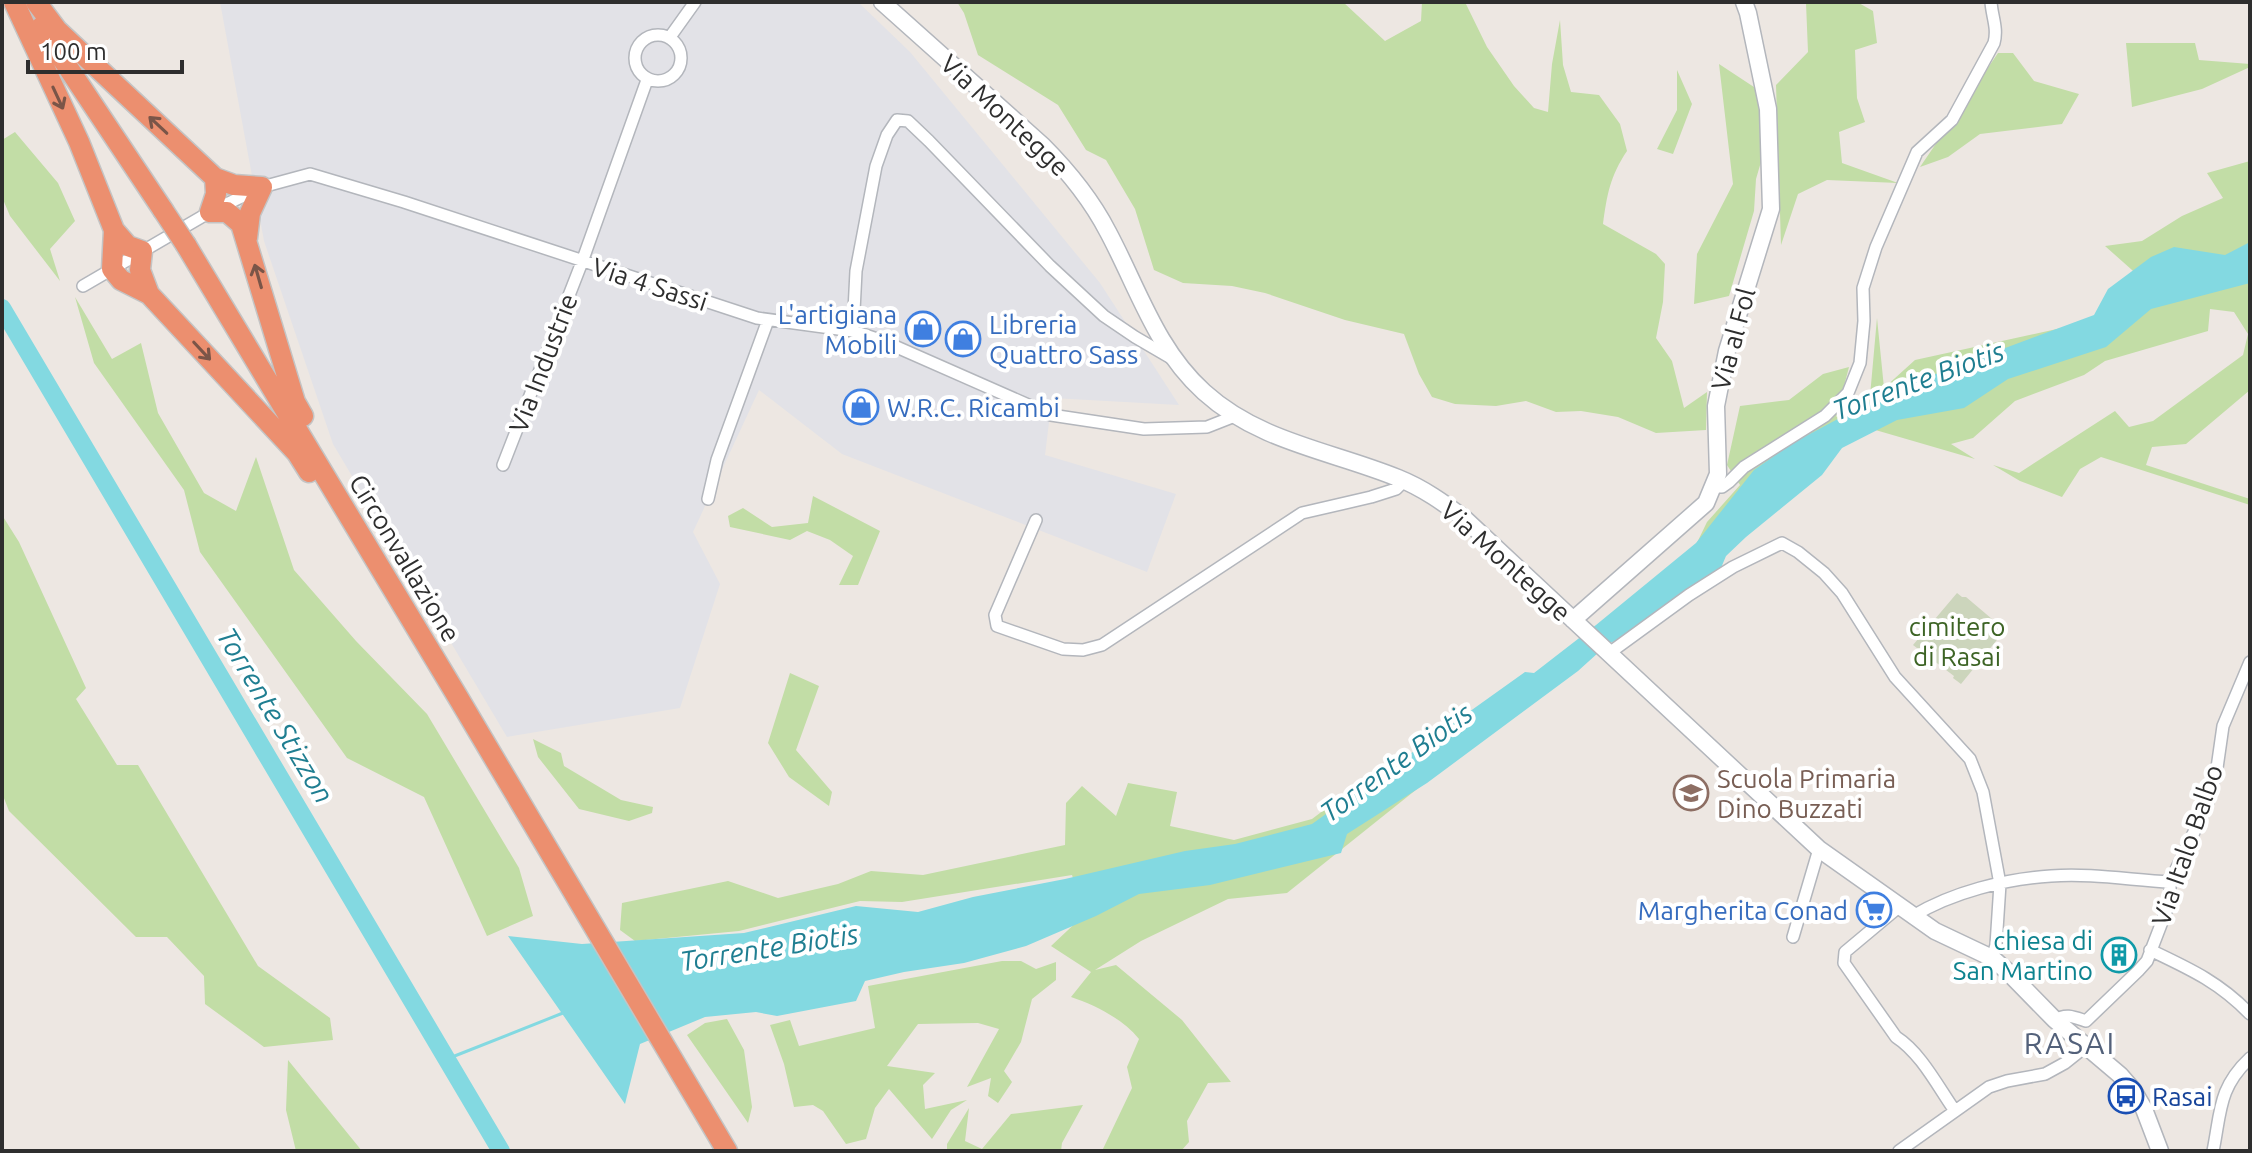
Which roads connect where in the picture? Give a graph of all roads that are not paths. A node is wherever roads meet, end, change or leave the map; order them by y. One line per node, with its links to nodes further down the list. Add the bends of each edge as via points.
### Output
1 (14, 2): 13 (highway, one-way to 13)
2 (24, 2): 29 (highway, Circonvallazione, bridge, via 186,245)
3 (36, 2): 10 (highway, one-way to 3, via 57,30)
4 (695, 2): 8 (street)
5 (882, 2): 22 (street, Via Montegge, via 1071,176 1108,230 1157,334)
6 (1744, 2): 26 (street, Via al Fol, via 1768,109 1771,209 1727,351 1716,406)
7 (1991, 2): 26 (street, via 1994,43 1952,120 1917,152 1876,247 1863,288 1860,363 1848,393 1825,416 1722,487)
8 (670, 37): 9 (street, via 680,48 682,62 675,75 662,82); 9 (street, via 652,34 636,46 635,65)
9 (647, 80): 16 (street, Via Industrie)
10 (215, 178): 11 (highway); 12 (highway)
11 (262, 187): 12 (street, Via 4 Sassi); 14 (highway, via 250,213); 16 (street, Via 4 Sassi, via 310,174)
12 (210, 212): 14 (highway, via 235,217); 15 (street, Via 4 Sassi)
13 (114, 230): 15 (highway, via 128,246); 17 (highway)
14 (247, 238): 29 (highway, one-way to 14, via 359,522 295,402)
15 (142, 251): 17 (street, Via 4 Sassi); 19 (highway, via 140,270)
16 (582, 262): 20 (street, Via 4 Sassi); 24 (street, Via Industrie)
17 (112, 269): 18 (street, Via 4 Sassi); 19 (highway, via 121,280)
18 (83, 286)
19 (149, 294): 29 (highway, one-way to 29, via 297,453 339,519)
20 (768, 320): 21 (street, Via 4 Sassi); 27 (street)
21 (853, 331): 22 (street, via 856,271 876,166 897,120 908,121 1104,316); 23 (street, Via 4 Sassi, via 1051,415 1144,429 1207,427)
22 (1175, 360): 23 (street, Via Montegge)
23 (1235, 416): 25 (street, Via Montegge, via 1269,434)
24 (503, 465)
25 (1404, 481): 28 (street, via 1396,489 1302,513 1102,645 1083,650 1063,649 997,626 995,615); 30 (street, Via Montegge, via 1465,519)
26 (1714, 487): 30 (street, via 1706,503)
27 (708, 499)
28 (1036, 520)
29 (357, 529): 45 (highway, Circonvallazione)
30 (1573, 620): 31 (street, Via Montegge)
31 (1600, 645): 33 (street, Via Montegge); 35 (street, via 1782,543 1798,552 1842,593 1895,677 1970,759 1983,792)
32 (2250, 662): 34 (street, Via Italo Balbo, via 2223,726 2207,805)
33 (1819, 849): 36 (street, Via Montegge); 37 (street)
34 (2170, 882): 35 (street, via 2051,876); 38 (street, Via Italo Balbo, via 2170,901)
35 (2000, 884): 36 (street); 39 (street)
36 (1906, 911): 39 (street, Via Montegge); 44 (street, via 1845,952 1844,963)
37 (1793, 937)
38 (2150, 950): 40 (street, via 2214,982); 41 (street, Via Italo Balbo, via 2138,971 2086,1021 2069,1015)
39 (1992, 958): 41 (street, Via Montegge)
40 (2250, 1014)
41 (2055, 1020): 42 (street, Via Montegge)
42 (2085, 1047): 44 (street, via 2045,1074 1989,1087); 47 (street, Via Montegge, via 2138,1096)
43 (2250, 1058): 48 (street, via 2219,1104)
44 (1955, 1111): 46 (street)
45 (727, 1151)
46 (1899, 1151)
47 (2160, 1151)
48 (2213, 1151)

